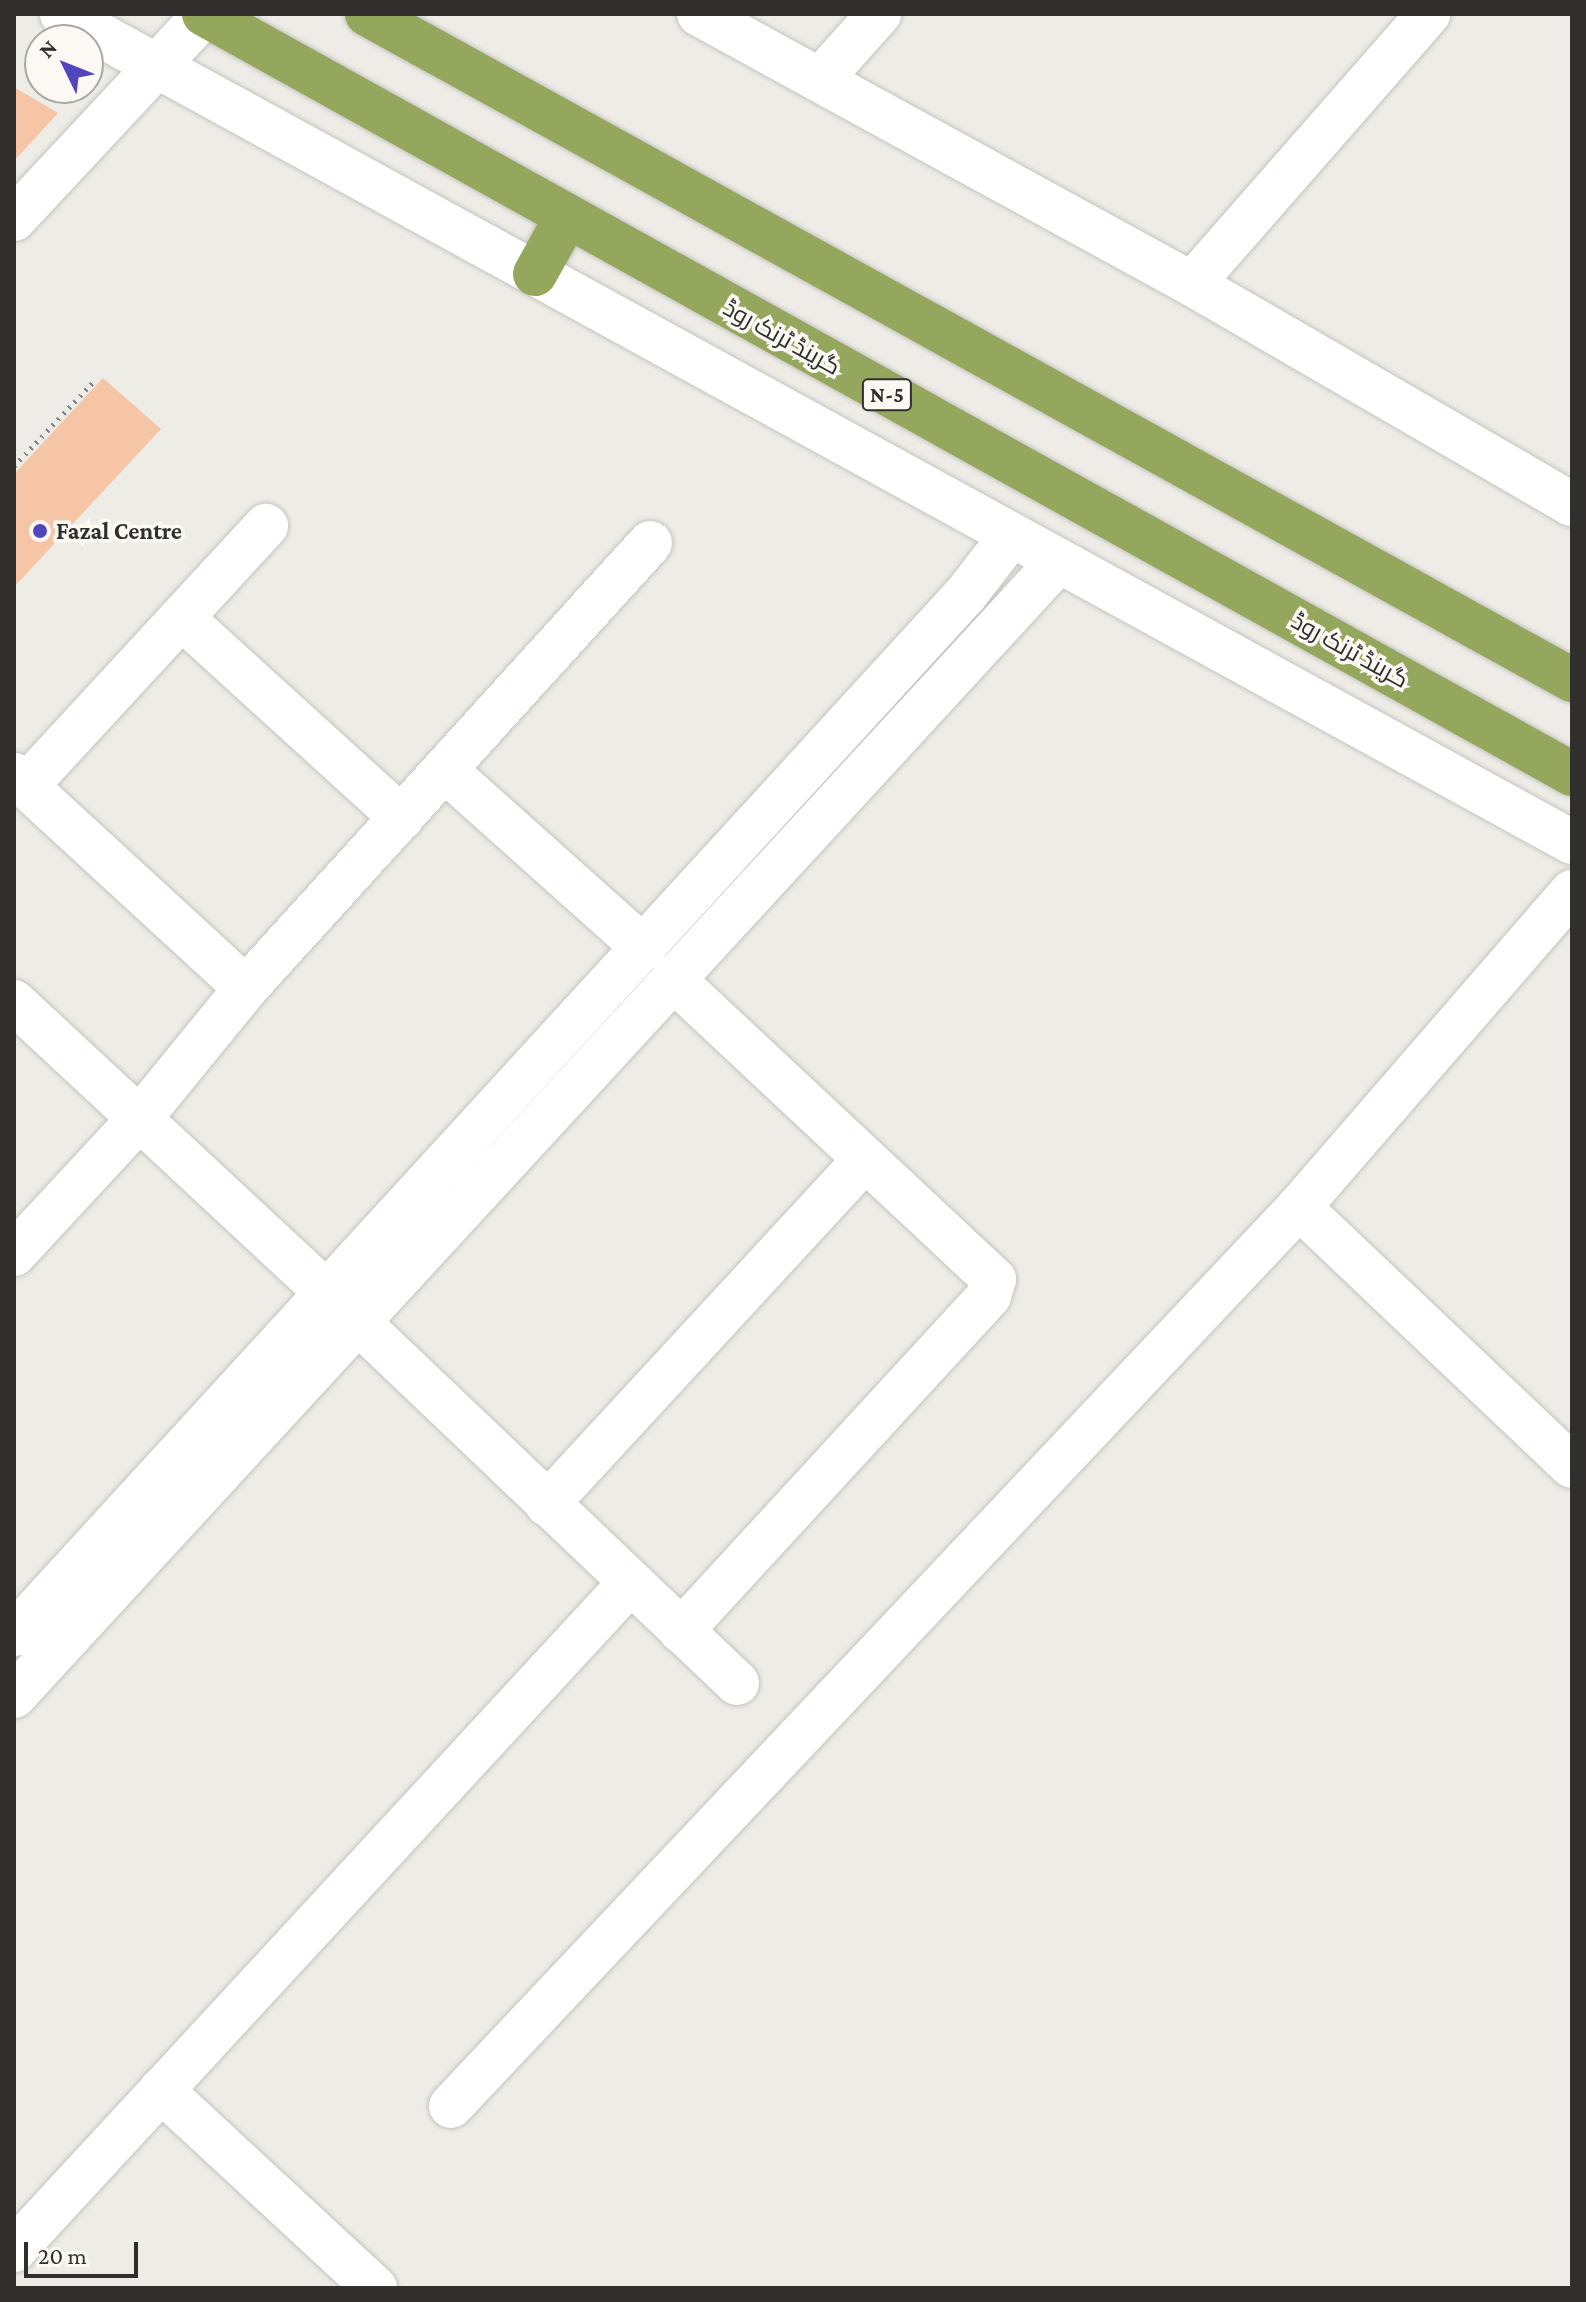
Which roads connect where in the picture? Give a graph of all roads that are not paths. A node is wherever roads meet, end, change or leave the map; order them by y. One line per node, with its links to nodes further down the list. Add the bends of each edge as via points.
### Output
1 (62, 14): 7 (street)
2 (204, 14): 7 (street); 9 (highway, گرینڈ ٹرنک روڈ / N-5)
3 (367, 14): 19 (highway)
4 (699, 14): 8 (street)
5 (879, 14): 8 (street)
6 (1428, 14): 12 (street)
7 (158, 65): 10 (street); 11 (street)
8 (820, 80): 12 (street)
9 (566, 218): 11 (highway); 21 (highway, گرینڈ ٹرنک روڈ / N-5)
10 (14, 219)
11 (535, 274): 15 (street)
12 (1192, 284): 13 (street)
13 (1572, 504)
14 (266, 526): 18 (street)
15 (1010, 537): 17 (street); 26 (street, via 966,594)
16 (650, 543): 20 (street)
17 (1057, 563): 24 (street, via 1317,698); 27 (street)
18 (182, 618): 22 (street); 23 (street)
19 (1572, 680)
20 (446, 771): 23 (street); 26 (street)
21 (1572, 774)
22 (20, 780): 28 (street)
23 (402, 818): 28 (street)
24 (1572, 842)
25 (1572, 892): 32 (street)
26 (644, 948): 34 (street)
27 (675, 981): 31 (street); 34 (street)
28 (246, 988): 30 (street)
29 (14, 1002): 30 (street)
30 (140, 1118): 33 (street); 34 (street)
31 (865, 1159): 36 (street); 38 (street, via 986,1268 994,1279 989,1296)
32 (1299, 1207): 35 (street); 43 (street)
33 (14, 1254)
34 (343, 1308): 36 (street); 39 (street); 41 (street)
35 (1572, 1466)
36 (547, 1504): 37 (street)
37 (629, 1584): 38 (street); 42 (street)
38 (681, 1631): 40 (street)
39 (14, 1634)
40 (737, 1683)
41 (14, 1696)
42 (161, 2090): 44 (street); 45 (street)
43 (451, 2106)
44 (14, 2250)
45 (366, 2285)

